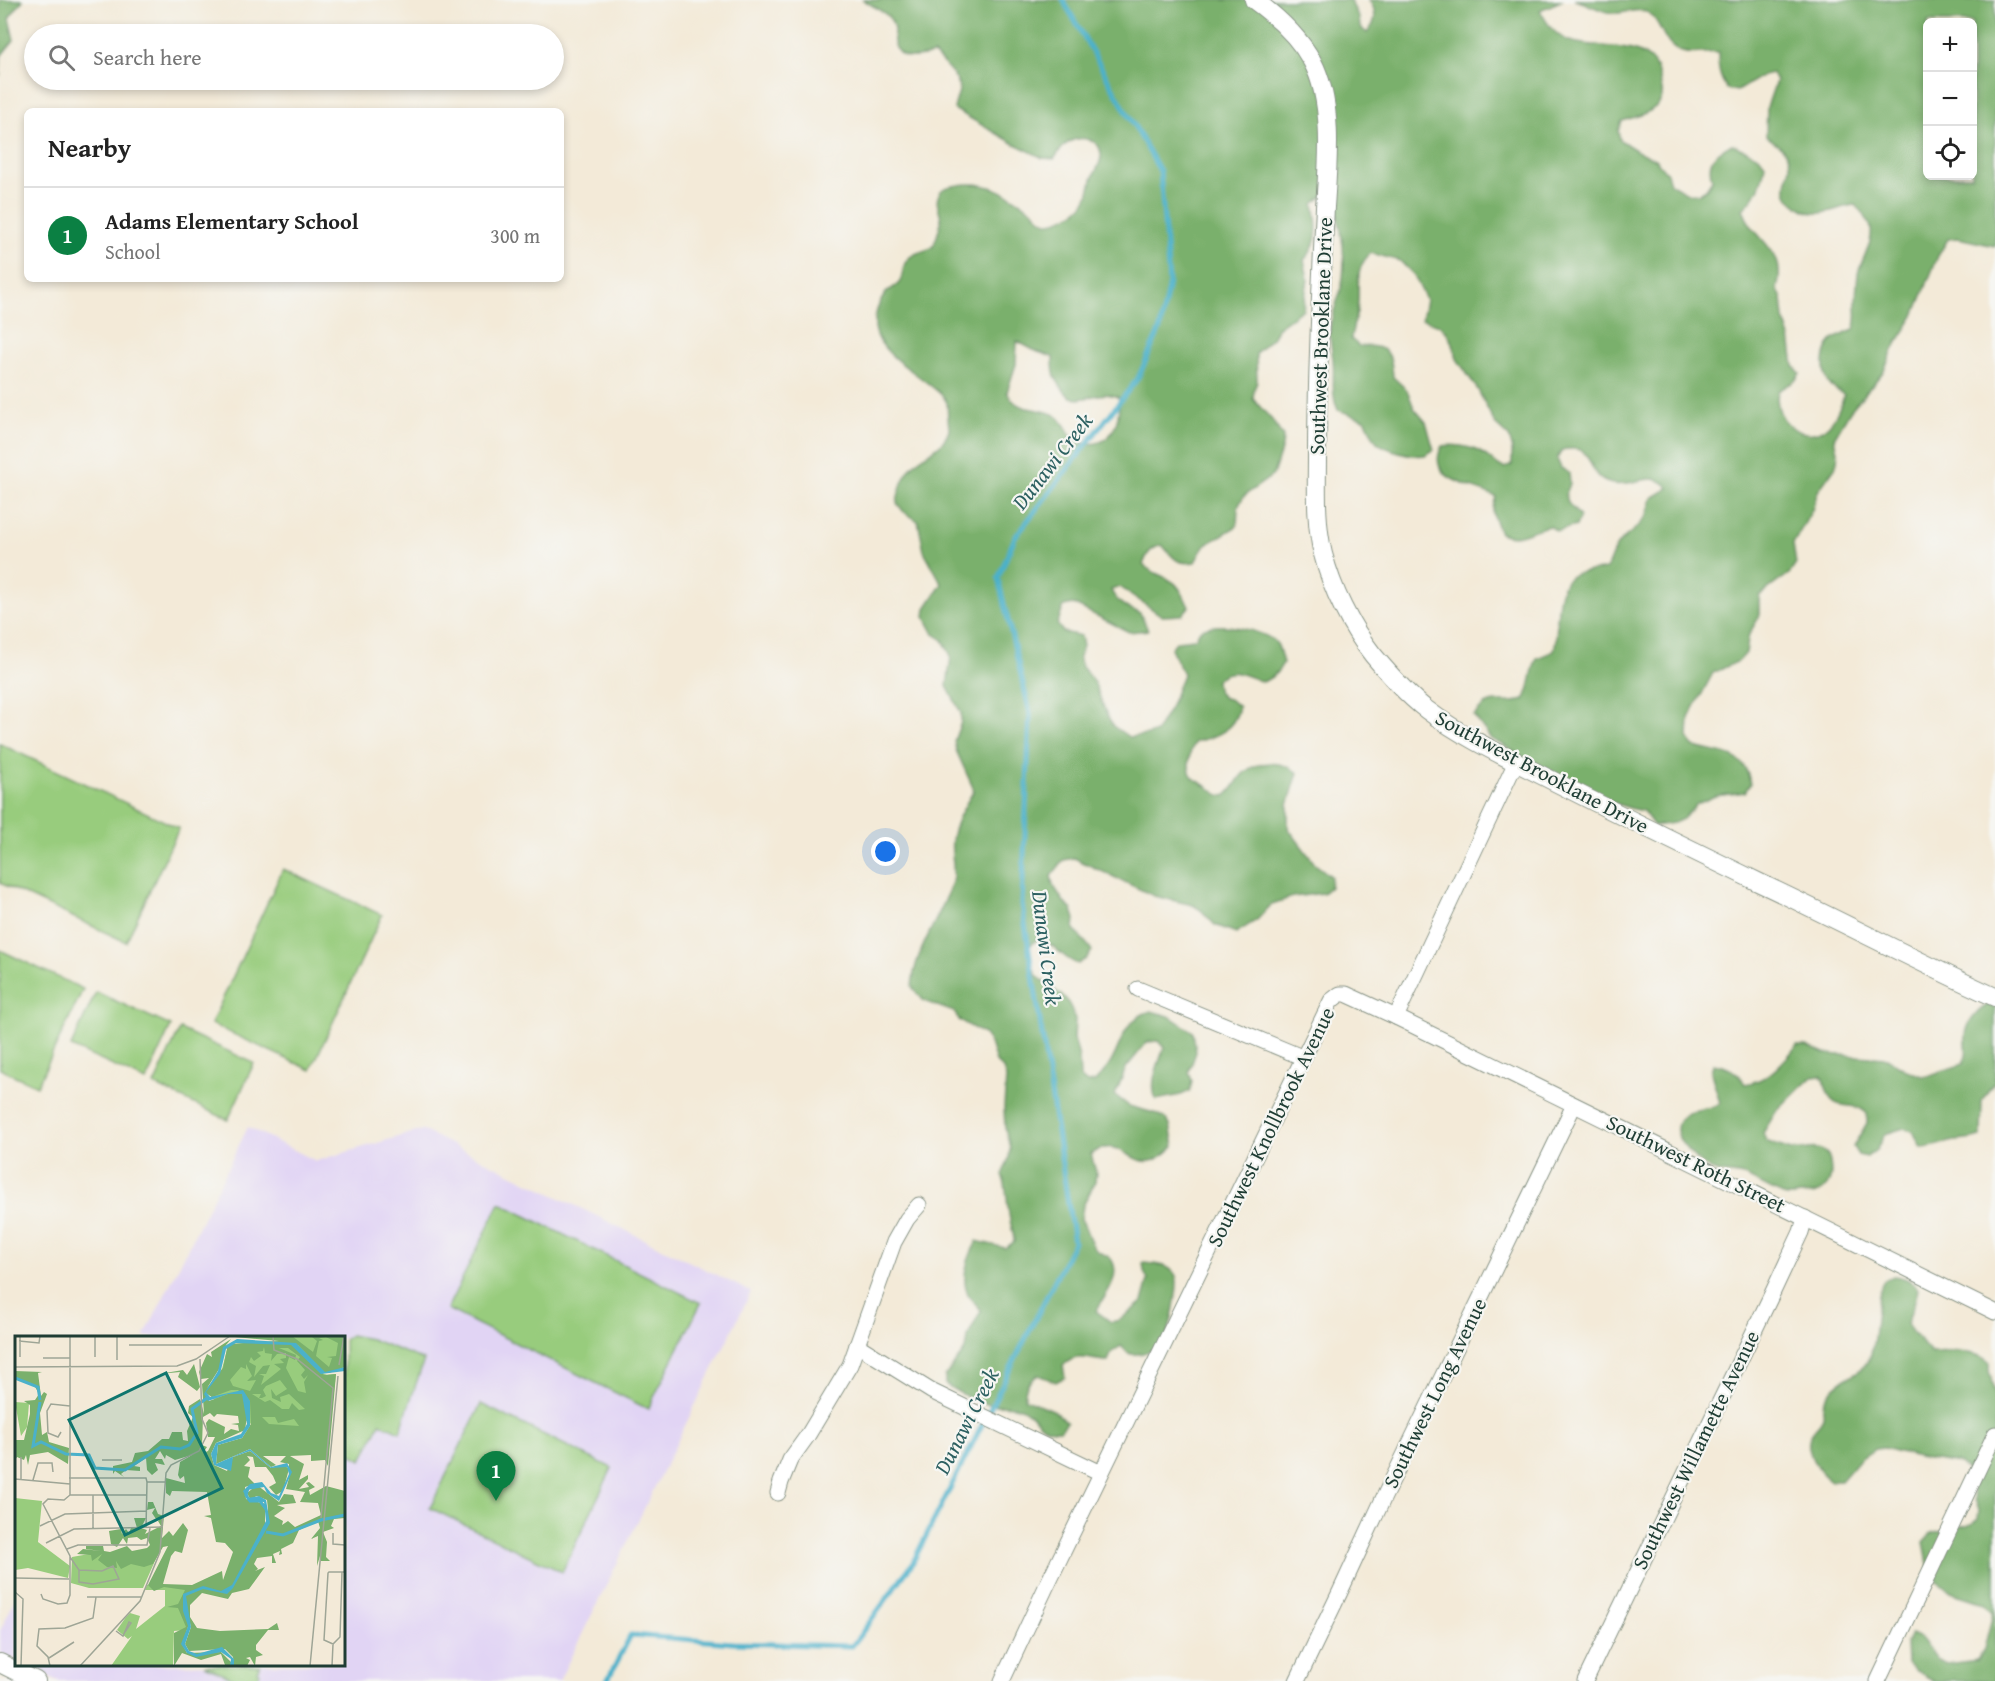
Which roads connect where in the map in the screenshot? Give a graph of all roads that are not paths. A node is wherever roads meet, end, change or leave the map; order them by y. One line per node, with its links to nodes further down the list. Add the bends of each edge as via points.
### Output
1 (1254, 0): 2 (street, Southwest Brooklane Drive, via 1292,33 1314,64 1329,136 1317,393 1317,512 1323,552 1358,634 1402,687 1426,710)
2 (1516, 762): 4 (street, Southwest Brooklane Drive); 5 (street)
3 (1138, 989): 6 (street)
4 (1995, 998)
5 (1396, 1017): 6 (street, Southwest Knollbrook Avenue, via 1340,994 1332,1001); 7 (street, Southwest Roth Street)
6 (1304, 1058): 13 (street, Southwest Knollbrook Avenue)
7 (1574, 1105): 9 (street, Southwest Roth Street); 18 (street, Southwest Long Avenue)
8 (919, 1205): 11 (street, via 894,1242)
9 (1805, 1218): 10 (street, Southwest Roth Street); 19 (street, Southwest Willamette Avenue)
10 (1995, 1312)
11 (857, 1345): 13 (street, via 931,1391); 14 (street, via 850,1365 790,1460)
12 (1995, 1434): 20 (street)
13 (1101, 1473): 17 (street, Southwest Knollbrook Avenue)
14 (778, 1493)
15 (0, 1663): 16 (street)
16 (36, 1681)
17 (1002, 1681)
18 (1297, 1681)
19 (1585, 1681)
20 (1878, 1681)

